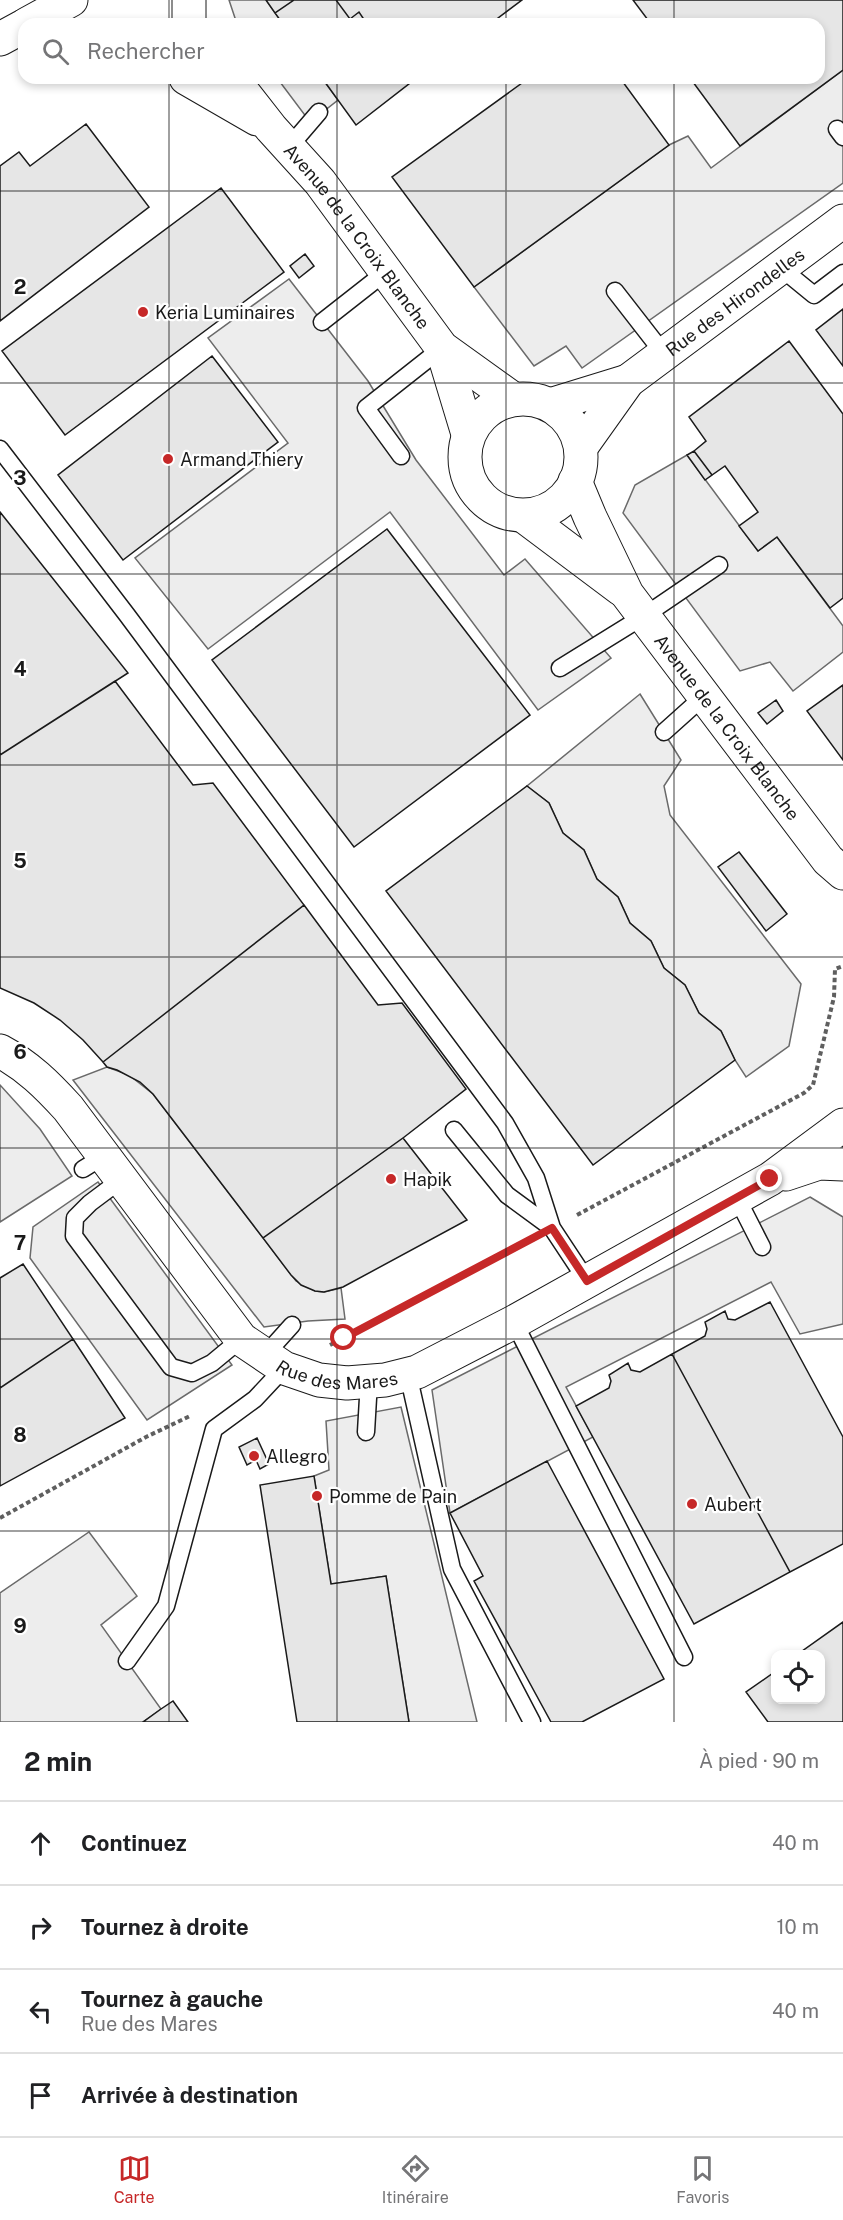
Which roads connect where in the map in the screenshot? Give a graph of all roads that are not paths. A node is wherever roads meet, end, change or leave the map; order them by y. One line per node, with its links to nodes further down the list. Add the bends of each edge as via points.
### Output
1 (71, 0): 4 (street)
2 (81, 0): 5 (street)
3 (189, 0): 6 (street)
4 (39, 18)
5 (81, 18)
6 (189, 18)
7 (18, 29): 8 (street)
8 (0, 39)
9 (18, 44): 10 (street)
10 (0, 46)
11 (196, 84): 14 (street, Avenue de la Croix Blanche)
12 (237, 84): 14 (street, Avenue de la Croix Blanche)
13 (319, 112): 14 (lane)
14 (280, 137): 17 (street, Avenue de la Croix Blanche, via 320,182)
15 (843, 221): 16 (street, Rue des Hirondelles)
16 (781, 268): 18 (lane, via 814,295); 22 (street, Rue des Hirondelles)
17 (387, 271): 20 (lane); 21 (street, Avenue de la Croix Blanche)
18 (843, 273)
19 (615, 291): 22 (lane)
20 (322, 322)
21 (442, 348): 24 (street, Avenue de la Croix Blanche); 26 (street, Avenue de la Croix Blanche); 29 (lane, via 366,408)
22 (664, 354): 23 (street, Rue des Hirondelles)
23 (628, 381): 25 (street, Rue des Hirondelles); 27 (street, Rue des Hirondelles)
24 (513, 399): 25 (street, via 532,399); 26 (street, via 495,405)
25 (550, 405): 27 (street, via 570,423)
26 (468, 434): 31 (street, via 464,458 468,481 481,500 502,513)
27 (581, 447): 30 (street, via 582,464)
28 (0, 449): 46 (lane, via 505,1123 536,1178)
29 (401, 456)
30 (575, 481): 31 (street, via 565,499 547,512); 33 (street, Avenue de la Croix Blanche)
31 (525, 517): 33 (street, Avenue de la Croix Blanche)
32 (719, 565): 33 (lane)
33 (636, 605): 34 (lane); 35 (street, Avenue de la Croix Blanche)
34 (560, 668)
35 (703, 697): 36 (lane); 37 (street, Avenue de la Croix Blanche)
36 (664, 732)
37 (836, 866): 38 (street, Avenue de la Croix Blanche)
38 (843, 891)
39 (0, 1051): 43 (street, via 73,1098)
40 (843, 1125): 44 (street, Rue des Mares)
41 (454, 1130): 46 (lane, via 507,1195)
42 (843, 1164): 44 (street, Rue des Mares, via 819,1163)
43 (103, 1168): 51 (street); 51 (lane, via 90,1203 75,1218 74,1236 171,1368 192,1373 212,1363)
44 (770, 1179): 45 (street, Rue des Mares)
45 (737, 1198): 47 (lane); 48 (street, Rue des Mares)
46 (552, 1228): 48 (lane)
47 (762, 1247)
48 (587, 1281): 49 (street, Rue des Mares)
49 (514, 1322): 52 (street, Rue des Mares); 55 (lane)
50 (292, 1324): 51 (lane)
51 (263, 1354): 53 (street, Rue des Mares, via 319,1380); 56 (lane, via 255,1399 214,1429 166,1606)
52 (408, 1374): 53 (street, Rue des Mares); 57 (lane, via 452,1569)
53 (369, 1381): 54 (lane)
54 (366, 1432)
55 (684, 1657)
56 (127, 1661)
57 (532, 1722)

